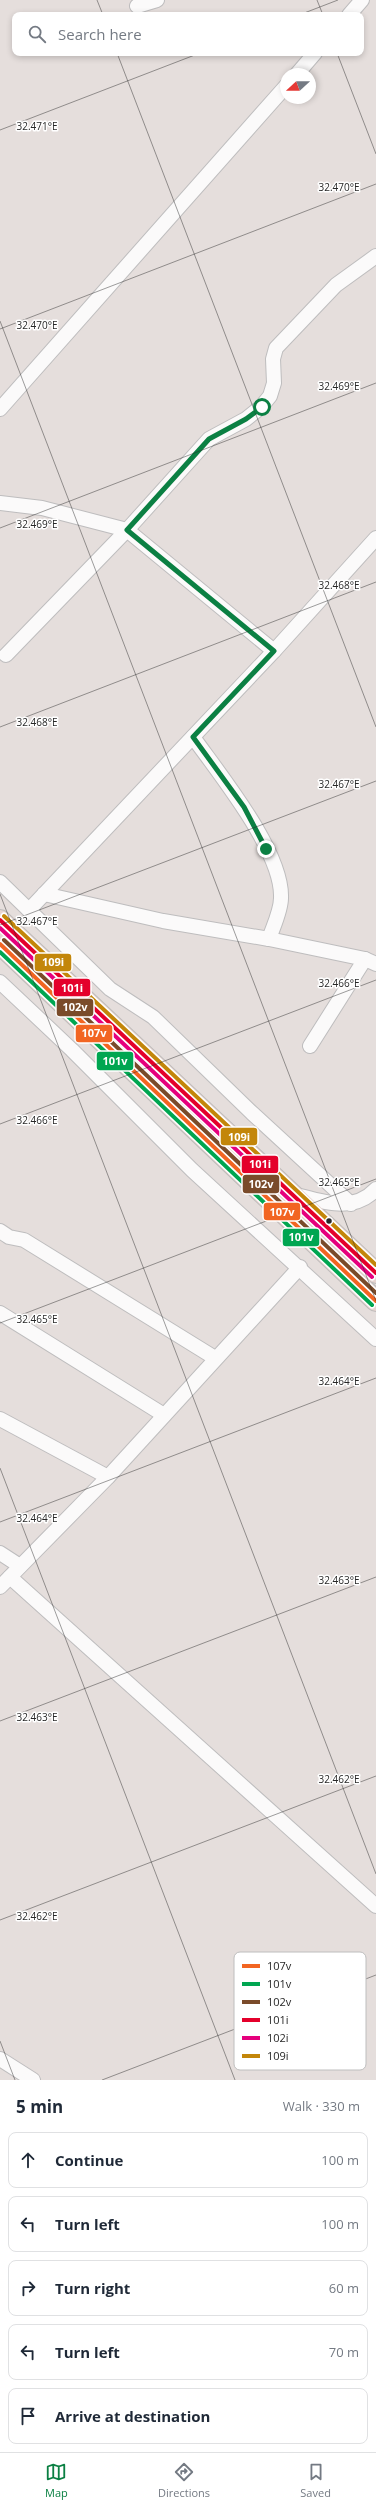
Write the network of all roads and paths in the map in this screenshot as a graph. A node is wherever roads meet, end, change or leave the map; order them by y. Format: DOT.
graph roads {
  1 [pos="157,0"];
  2 [pos="362,0"];
  3 [pos="137,6"];
  4 [pos="352,12"];
  5 [pos="312,56"];
  6 [pos="302,68"];
  7 [pos="280,93"];
  8 [pos="376,256"];
  9 [pos="0,409"];
  10 [pos="0,503"];
  11 [pos="127,530"];
  12 [pos="376,538"];
  13 [pos="274,651"];
  14 [pos="6,655"];
  15 [pos="193,737"];
  16 [pos="0,882"];
  17 [pos="44,894"];
  18 [pos="29,910"];
  19 [pos="0,920"];
  20 [pos="269,939"];
  21 [pos="0,944"];
  22 [pos="372,960"];
  23 [pos="0,982"];
  24 [pos="310,1046"];
  25 [pos="376,1188"];
  26 [pos="290,1194"];
  27 [pos="351,1204"];
  28 [pos="0,1231"];
  29 [pos="300,1267"];
  30 [pos="376,1273"];
  31 [pos="376,1301"];
  32 [pos="0,1313"];
  33 [pos="376,1339"];
  34 [pos="215,1358"];
  35 [pos="164,1415"];
  36 [pos="0,1419"];
  37 [pos="108,1477"];
  38 [pos="0,1553"];
  39 [pos="20,1566"];
  40 [pos="5,1582"];
  41 [pos="376,1906"];
  42 [pos="0,2059"];
  43 [pos="33,2080"];
  1 -- 3 [label="street"];
  2 -- 4 [label="street"];
  5 -- 6 [label="street"];
  7 -- 9 [label="street"];
  8 -- 11 [label="street"];
  10 -- 11 [label="street"];
  11 -- 13 [label="street"];
  11 -- 14 [label="street"];
  12 -- 13 [label="street"];
  13 -- 15 [label="street"];
  15 -- 17 [label="street"];
  15 -- 20 [label="street"];
  16 -- 18 [label="street"];
  17 -- 18 [label="street"];
  17 -- 20 [label="street"];
  18 -- 27 [label="street"];
  19 -- 26 [label="highway"];
  20 -- 22 [label="street"];
  21 -- 31 [label="highway"];
  22 -- 24 [label="street"];
  23 -- 29 [label="street"];
  25 -- 27 [label="street"];
  26 -- 27 [label="street"];
  26 -- 30 [label="highway"];
  28 -- 34 [label="street"];
  29 -- 33 [label="street"];
  29 -- 34 [label="street"];
  32 -- 35 [label="street"];
  34 -- 35 [label="street"];
  35 -- 37 [label="street"];
  36 -- 37 [label="street"];
  37 -- 39 [label="street"];
  38 -- 39 [label="street"];
  39 -- 40 [label="street"];
  40 -- 41 [label="street"];
  42 -- 43 [label="street"];
}
